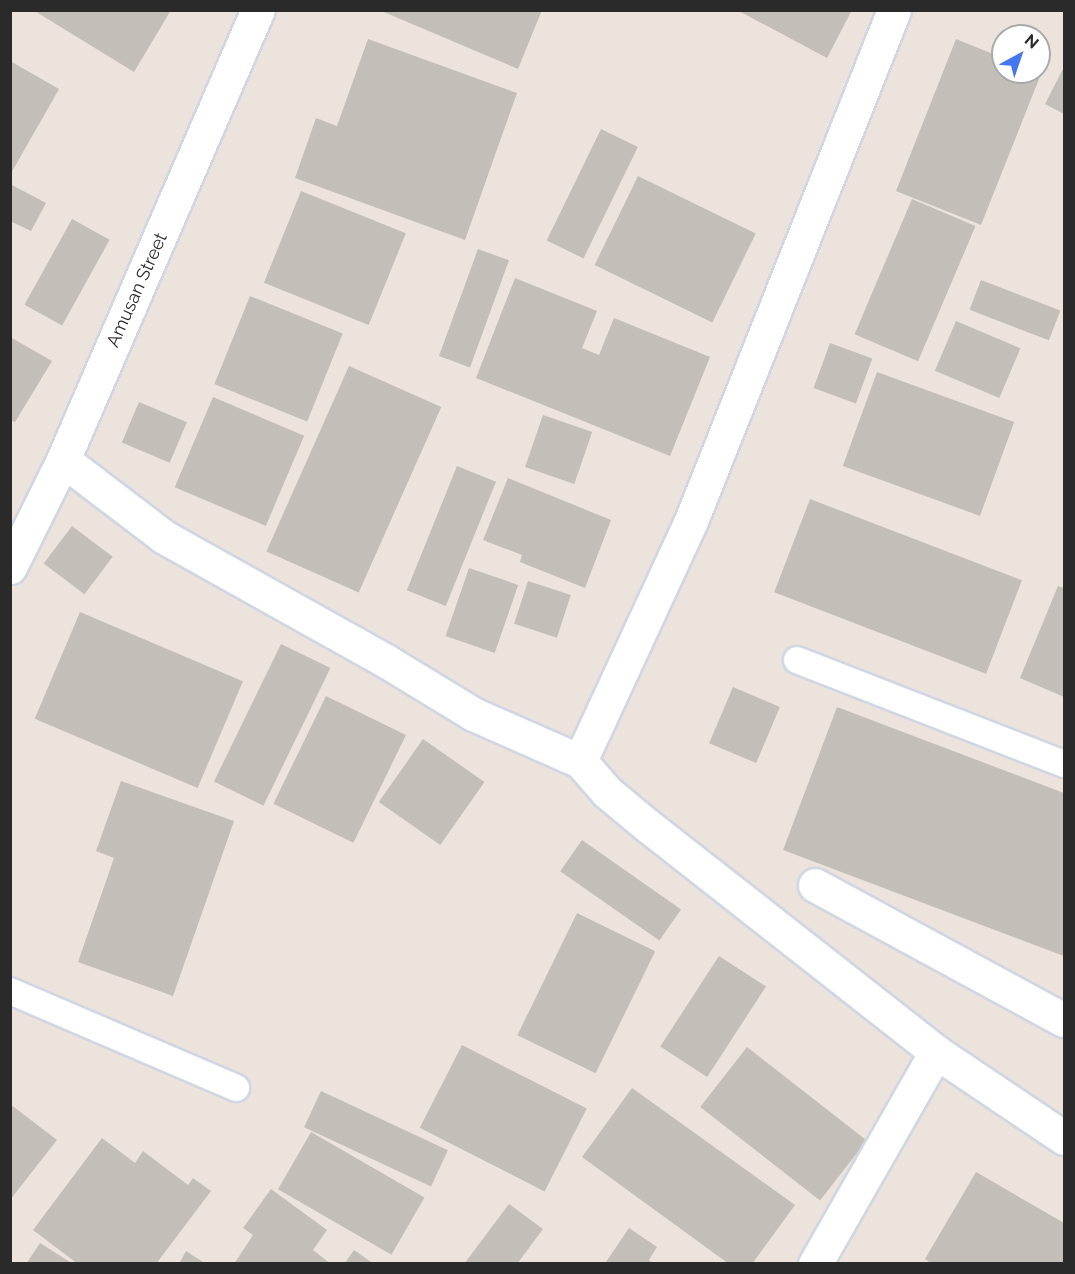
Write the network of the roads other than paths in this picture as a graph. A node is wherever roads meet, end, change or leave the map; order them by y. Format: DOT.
graph roads {
  1 [pos="258,10"];
  2 [pos="894,10"];
  3 [pos="63,459"];
  4 [pos="10,567"];
  5 [pos="797,660"];
  6 [pos="580,761"];
  7 [pos="1065,764"];
  8 [pos="815,885"];
  9 [pos="10,992"];
  10 [pos="1065,1020"];
  11 [pos="936,1052"];
  12 [pos="236,1088"];
  13 [pos="1065,1138"];
  14 [pos="815,1263"];
  1 -- 3 [label="street, Amusan Street"];
  2 -- 6 [label="street"];
  3 -- 4 [label="street, Amusan Street"];
  3 -- 6 [label="street"];
  5 -- 7 [label="lane"];
  6 -- 11 [label="street"];
  8 -- 10 [label="street"];
  9 -- 12 [label="lane"];
  11 -- 13 [label="street"];
  11 -- 14 [label="street"];
}
